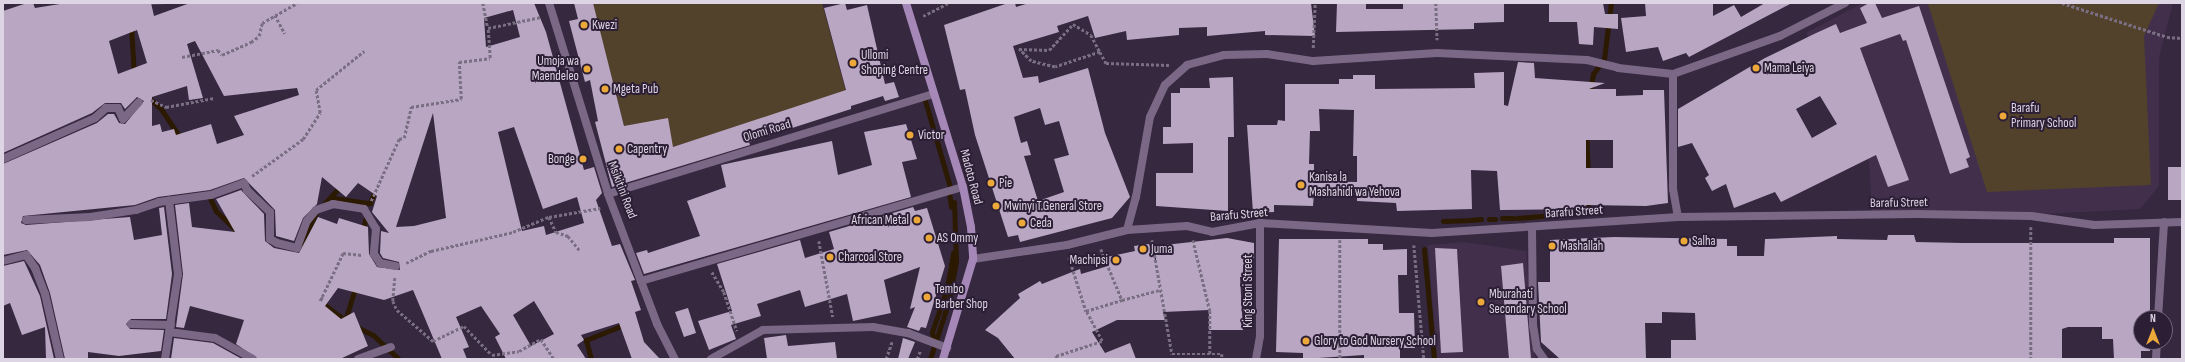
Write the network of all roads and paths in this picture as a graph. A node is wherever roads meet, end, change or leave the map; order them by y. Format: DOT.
graph roads {
  1 [pos="297,3"];
  2 [pos="483,3"];
  3 [pos="549,3"];
  4 [pos="906,3"];
  5 [pos="948,3"];
  6 [pos="1315,3"];
  7 [pos="1436,3"];
  8 [pos="1845,3"];
  9 [pos="2062,3"];
  10 [pos="552,14"];
  11 [pos="275,15"];
  12 [pos="912,22"];
  13 [pos="488,28"];
  14 [pos="285,34"];
  15 [pos="2182,38"];
  16 [pos="364,51"];
  17 [pos="1100,52"];
  18 [pos="1437,53"];
  19 [pos="182,57"];
  20 [pos="1312,61"];
  21 [pos="1187,65"];
  22 [pos="1674,74"];
  23 [pos="934,94"];
  24 [pos="214,98"];
  25 [pos="139,102"];
  26 [pos="3,159"];
  27 [pos="244,183"];
  28 [pos="963,187"];
  29 [pos="608,194"];
  30 [pos="169,201"];
  31 [pos="614,203"];
  32 [pos="366,212"];
  33 [pos="2031,216"];
  34 [pos="549,217"];
  35 [pos="1678,217"];
  36 [pos="26,220"];
  37 [pos="2164,222"];
  38 [pos="2182,222"];
  39 [pos="1260,224"];
  40 [pos="1187,226"];
  41 [pos="1150,227"];
  42 [pos="1339,227"];
  43 [pos="1532,227"];
  44 [pos="817,229"];
  45 [pos="1127,230"];
  46 [pos="1413,232"];
  47 [pos="1097,237"];
  48 [pos="1067,245"];
  49 [pos="580,251"];
  50 [pos="354,252"];
  51 [pos="973,259"];
  52 [pos="3,261"];
  53 [pos="705,261"];
  54 [pos="396,266"];
  55 [pos="642,281"];
  56 [pos="1159,290"];
  57 [pos="323,297"];
  58 [pos="1122,300"];
  59 [pos="2158,310"];
  60 [pos="1086,311"];
  61 [pos="131,324"];
  62 [pos="170,328"];
  63 [pos="836,329"];
  64 [pos="895,330"];
  65 [pos="743,343"];
  66 [pos="391,348"];
  67 [pos="947,348"];
  68 [pos="1210,354"];
  69 [pos="60,359"];
  70 [pos="165,359"];
  71 [pos="253,359"];
  72 [pos="358,359"];
  73 [pos="554,359"];
  74 [pos="676,359"];
  75 [pos="711,359"];
  76 [pos="886,359"];
  77 [pos="943,359"];
  78 [pos="1056,359"];
  79 [pos="1222,359"];
  80 [pos="1256,359"];
  81 [pos="1340,359"];
  82 [pos="1424,359"];
  83 [pos="1544,359"];
  84 [pos="2031,359"];
  1 -- 11 [label="path"];
  2 -- 13 [label="path"];
  3 -- 10 [label="street, Msikitini Road"];
  4 -- 12 [label="main road, Madoto Road"];
  5 -- 12 [label="path"];
  6 -- 20 [label="path"];
  7 -- 18 [label="path"];
  8 -- 22 [label="street"];
  9 -- 15 [label="path"];
  10 -- 13 [label="path"];
  10 -- 29 [label="street, Msikitini Road"];
  11 -- 14 [label="path"];
  11 -- 19 [label="path"];
  12 -- 23 [label="main road, Madoto Road"];
  13 -- 32 [label="path"];
  16 -- 27 [label="path"];
  17 -- 17 [label="path"];
  17 -- 21 [label="path"];
  18 -- 20 [label="street"];
  18 -- 22 [label="street"];
  20 -- 21 [label="street"];
  21 -- 45 [label="street"];
  22 -- 35 [label="street"];
  23 -- 28 [label="main road, Madoto Road"];
  23 -- 29 [label="street, Olomi Road"];
  24 -- 25 [label="path"];
  25 -- 26 [label="street"];
  27 -- 30 [label="street"];
  27 -- 32 [label="street"];
  28 -- 44 [label="street"];
  28 -- 51 [label="main road, Madoto Road"];
  29 -- 31 [label="street, Msikitini Road"];
  30 -- 36 [label="street"];
  30 -- 62 [label="street"];
  31 -- 34 [label="path"];
  31 -- 55 [label="street, Msikitini Road"];
  32 -- 54 [label="street"];
  33 -- 35 [label="street, Barafu Street"];
  33 -- 37 [label="street, Barafu Street"];
  33 -- 84 [label="path"];
  34 -- 49 [label="path"];
  34 -- 54 [label="path"];
  35 -- 43 [label="street, Barafu Street"];
  37 -- 38 [label="street, Barafu Street"];
  37 -- 59 [label="street"];
  39 -- 40 [label="street, Barafu Street"];
  39 -- 42 [label="street, Barafu Street"];
  39 -- 80 [label="street, King Stoni Street"];
  40 -- 41 [label="street, Barafu Street"];
  40 -- 68 [label="path"];
  41 -- 45 [label="street, Barafu Street"];
  41 -- 56 [label="path"];
  42 -- 46 [label="street, Barafu Street"];
  42 -- 81 [label="path"];
  43 -- 46 [label="street, Barafu Street"];
  43 -- 83 [label="street"];
  44 -- 53 [label="street"];
  44 -- 63 [label="path"];
  45 -- 47 [label="street, Barafu Street"];
  46 -- 82 [label="path"];
  47 -- 48 [label="street, Barafu Street"];
  47 -- 58 [label="path"];
  48 -- 51 [label="street, Barafu Street"];
  48 -- 60 [label="path"];
  50 -- 57 [label="path"];
  51 -- 67 [label="main road, Madoto Road"];
  52 -- 69 [label="street"];
  53 -- 55 [label="street"];
  53 -- 65 [label="path"];
  54 -- 73 [label="path"];
  55 -- 74 [label="street, Msikitini Road"];
  56 -- 58 [label="path"];
  56 -- 68 [label="path"];
  58 -- 60 [label="path"];
  60 -- 78 [label="path"];
  61 -- 62 [label="street"];
  62 -- 70 [label="street"];
  62 -- 71 [label="street"];
  63 -- 64 [label="street"];
  63 -- 65 [label="street"];
  64 -- 67 [label="street"];
  64 -- 76 [label="path"];
  65 -- 75 [label="street"];
  66 -- 72 [label="street"];
  67 -- 77 [label="main road, Madoto Road"];
  68 -- 79 [label="path"];
}
